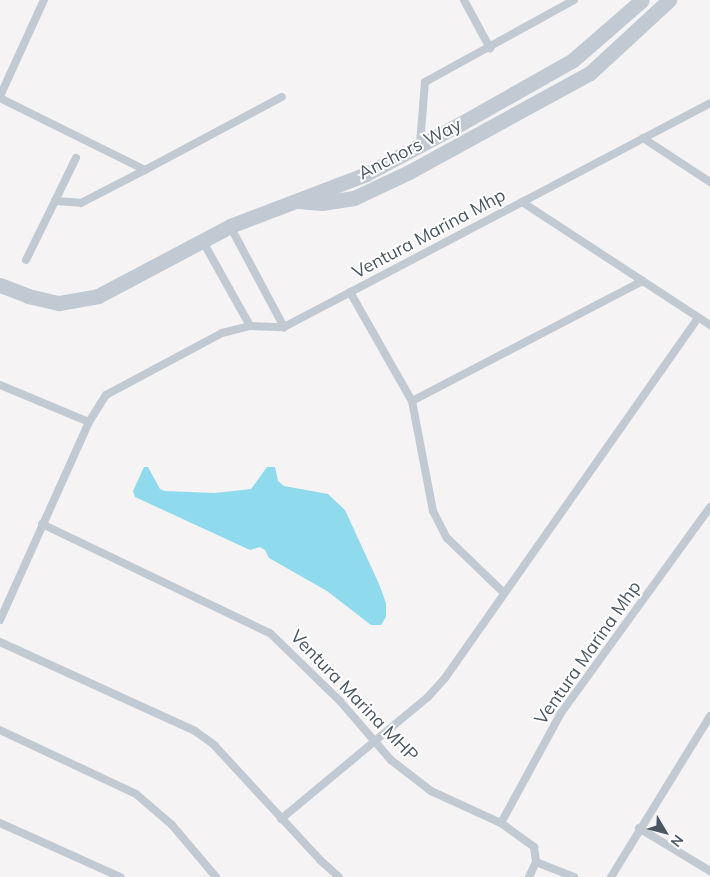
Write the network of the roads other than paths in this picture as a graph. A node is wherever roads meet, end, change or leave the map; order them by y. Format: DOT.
graph roads {
  1 [pos="44,0"];
  2 [pos="464,0"];
  3 [pos="574,0"];
  4 [pos="642,0"];
  5 [pos="667,1"];
  6 [pos="490,48"];
  7 [pos="0,97"];
  8 [pos="282,97"];
  9 [pos="710,103"];
  10 [pos="643,138"];
  11 [pos="420,144"];
  12 [pos="76,158"];
  13 [pos="145,170"];
  14 [pos="710,182"];
  15 [pos="55,201"];
  16 [pos="294,201"];
  17 [pos="522,202"];
  18 [pos="322,203"];
  19 [pos="230,226"];
  20 [pos="202,240"];
  21 [pos="26,260"];
  22 [pos="643,281"];
  23 [pos="0,285"];
  24 [pos="350,292"];
  25 [pos="698,318"];
  26 [pos="250,326"];
  27 [pos="710,326"];
  28 [pos="284,327"];
  29 [pos="0,385"];
  30 [pos="412,401"];
  31 [pos="89,422"];
  32 [pos="710,508"];
  33 [pos="42,524"];
  34 [pos="504,593"];
  35 [pos="0,620"];
  36 [pos="0,642"];
  37 [pos="709,721"];
  38 [pos="0,730"];
  39 [pos="374,741"];
  40 [pos="281,819"];
  41 [pos="0,823"];
  42 [pos="500,823"];
  43 [pos="639,828"];
  44 [pos="536,862"];
  45 [pos="710,871"];
  46 [pos="120,877"];
  47 [pos="216,877"];
  48 [pos="339,877"];
  49 [pos="529,877"];
  50 [pos="574,877"];
  51 [pos="611,877"];
  1 -- 7 [label="lane"];
  2 -- 6 [label="lane"];
  3 -- 6 [label="lane"];
  4 -- 11 [label="street"];
  5 -- 18 [label="street, Anchors Way"];
  6 -- 11 [label="lane"];
  7 -- 13 [label="lane"];
  8 -- 13 [label="lane"];
  9 -- 10 [label="lane, Ventura Marina Mhp"];
  10 -- 14 [label="lane"];
  10 -- 17 [label="lane, Ventura Marina Mhp"];
  11 -- 16 [label="street"];
  11 -- 18 [label="street"];
  12 -- 15 [label="lane"];
  13 -- 15 [label="lane"];
  15 -- 21 [label="lane"];
  16 -- 18 [label="street, Anchors Way"];
  16 -- 19 [label="street, Anchors Way"];
  17 -- 22 [label="lane, Ventura Marina Mhp"];
  17 -- 24 [label="lane, Ventura Marina Mhp"];
  19 -- 20 [label="street, Anchors Way"];
  19 -- 28 [label="lane"];
  20 -- 23 [label="street, Anchors Way"];
  20 -- 26 [label="lane"];
  22 -- 25 [label="lane, Ventura Marina Mhp"];
  22 -- 30 [label="lane"];
  24 -- 28 [label="lane, Ventura Marina Mhp"];
  24 -- 30 [label="lane, Ventura Marina Mhp"];
  25 -- 27 [label="lane, Ventura Marina Mhp"];
  25 -- 34 [label="lane, Ventura Marina Mhp"];
  26 -- 28 [label="lane, Ventura Marina Mhp"];
  26 -- 31 [label="lane, Ventura Marina Mhp"];
  29 -- 31 [label="lane"];
  30 -- 34 [label="lane, Ventura Marina Mhp"];
  31 -- 33 [label="lane, Ventura Marina Mhp"];
  32 -- 42 [label="lane, Ventura Marina Mhp"];
  33 -- 35 [label="lane, Ventura Marina Mhp"];
  33 -- 39 [label="lane, Ventura Marina MHP"];
  34 -- 39 [label="lane, Ventura Marina Mhp"];
  36 -- 40 [label="lane"];
  37 -- 43 [label="lane"];
  38 -- 47 [label="lane"];
  39 -- 40 [label="lane, Ventura Marina Mhp"];
  39 -- 42 [label="lane, Ventura Marina MHP"];
  40 -- 48 [label="lane"];
  41 -- 46 [label="lane"];
  42 -- 44 [label="lane, Ventura Marina MHP"];
  43 -- 45 [label="lane"];
  43 -- 51 [label="lane"];
  44 -- 49 [label="lane"];
  44 -- 50 [label="lane"];
}
